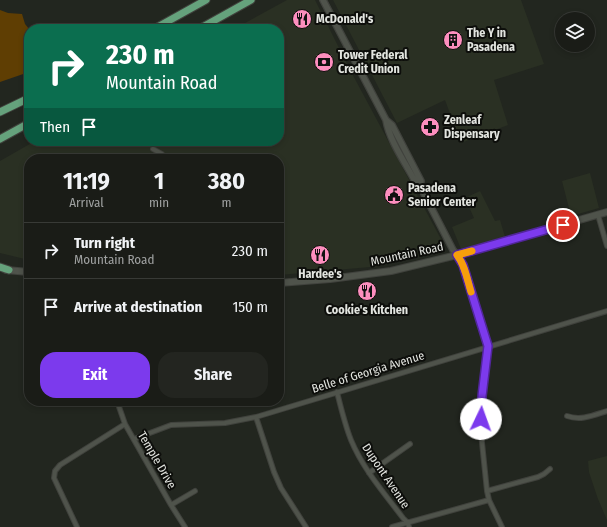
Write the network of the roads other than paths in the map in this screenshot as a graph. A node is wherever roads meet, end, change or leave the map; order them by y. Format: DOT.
graph roads {
  1 [pos="206,0"];
  2 [pos="251,0"];
  3 [pos="323,0"];
  4 [pos="163,24"];
  5 [pos="208,24"];
  6 [pos="24,100"];
  7 [pos="0,112"];
  8 [pos="24,126"];
  9 [pos="0,141"];
  10 [pos="153,149"];
  11 [pos="162,154"];
  12 [pos="607,212"];
  13 [pos="598,215"];
  14 [pos="607,246"];
  15 [pos="457,255"];
  16 [pos="0,268"];
  17 [pos="9,270"];
  18 [pos="24,272"];
  19 [pos="284,283"];
  20 [pos="607,311"];
  21 [pos="488,346"];
  22 [pos="337,392"];
  23 [pos="120,406"];
  24 [pos="607,410"];
  25 [pos="567,416"];
  26 [pos="256,417"];
  27 [pos="125,424"];
  28 [pos="134,439"];
  29 [pos="410,444"];
  30 [pos="550,469"];
  31 [pos="369,473"];
  32 [pos="195,491"];
  33 [pos="486,492"];
  34 [pos="489,500"];
  35 [pos="171,505"];
  36 [pos="408,525"];
  37 [pos="77,527"];
  38 [pos="185,527"];
  39 [pos="306,527"];
  40 [pos="392,527"];
  41 [pos="502,527"];
  1 -- 4 [label="main road"];
  2 -- 5 [label="main road"];
  3 -- 15 [label="street"];
  6 -- 7 [label="main road"];
  8 -- 9 [label="main road"];
  10 -- 11 [label="street"];
  12 -- 13 [label="main road, Mountain Road"];
  13 -- 14 [label="street"];
  13 -- 15 [label="main road, Mountain Road"];
  15 -- 19 [label="main road, Mountain Road"];
  15 -- 21 [label="street"];
  16 -- 17 [label="main road"];
  17 -- 18 [label="main road"];
  20 -- 21 [label="street, Belle of Georgia Avenue"];
  21 -- 22 [label="street, Belle of Georgia Avenue"];
  21 -- 33 [label="street"];
  22 -- 26 [label="street, Belle of Georgia Avenue"];
  22 -- 31 [label="street, Dupont Avenue"];
  23 -- 27 [label="street, Temple Drive"];
  24 -- 25 [label="street"];
  26 -- 28 [label="street, Belle of Georgia Avenue"];
  26 -- 39 [label="street"];
  27 -- 28 [label="street, Temple Drive"];
  27 -- 37 [label="street"];
  28 -- 35 [label="street, Temple Drive"];
  29 -- 31 [label="street"];
  30 -- 33 [label="street"];
  31 -- 36 [label="street, Dupont Avenue"];
  32 -- 35 [label="street"];
  33 -- 34 [label="street"];
  34 -- 36 [label="street"];
  34 -- 41 [label="street"];
  35 -- 38 [label="street, Temple Drive"];
  36 -- 40 [label="street"];
}
